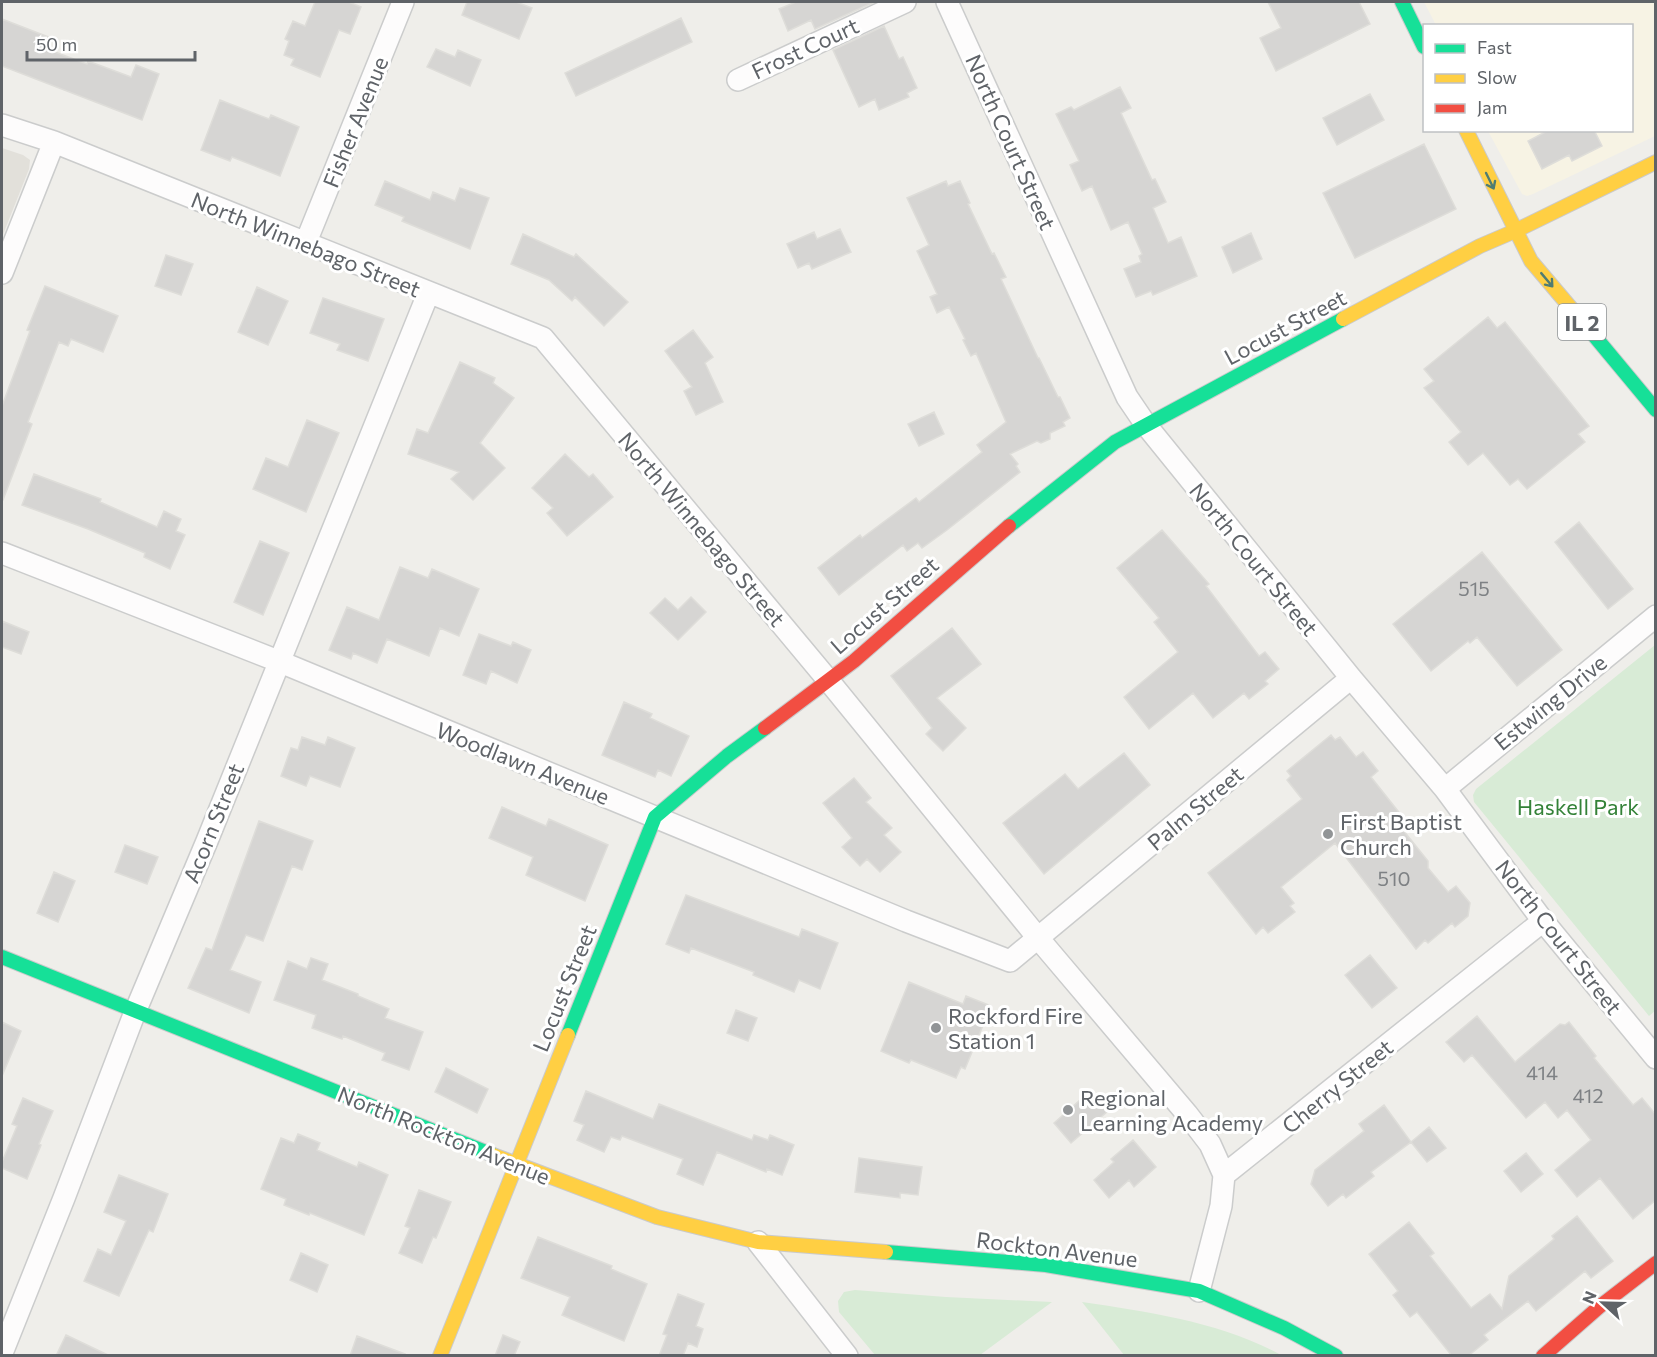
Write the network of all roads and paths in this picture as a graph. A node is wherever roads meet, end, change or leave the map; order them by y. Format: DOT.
graph roads {
  1 [pos="403,2"];
  2 [pos="905,2"];
  3 [pos="947,2"];
  4 [pos="1402,2"];
  5 [pos="1423,44"];
  6 [pos="738,80"];
  7 [pos="2,125"];
  8 [pos="1467,132"];
  9 [pos="54,142"];
  10 [pos="1656,162"];
  11 [pos="1515,231"];
  12 [pos="306,242"];
  13 [pos="2,273"];
  14 [pos="428,294"];
  15 [pos="1656,410"];
  16 [pos="1146,425"];
  17 [pos="2,553"];
  18 [pos="1656,615"];
  19 [pos="278,661"];
  20 [pos="1351,678"];
  21 [pos="828,680"];
  22 [pos="1444,789"];
  23 [pos="655,817"];
  24 [pos="1543,921"];
  25 [pos="1038,938"];
  26 [pos="2,957"];
  27 [pos="135,1012"];
  28 [pos="1656,1058"];
  29 [pos="516,1164"];
  30 [pos="1224,1175"];
  31 [pos="758,1242"];
  32 [pos="1656,1263"];
  33 [pos="1199,1291"];
  34 [pos="2,1353"];
  35 [pos="440,1356"];
  36 [pos="847,1356"];
  37 [pos="1336,1356"];
  38 [pos="1543,1356"];
  1 -- 12 [label="street, Fisher Avenue"];
  2 -- 6 [label="street, Frost Court"];
  3 -- 16 [label="street, North Court Street"];
  4 -- 5 [label="street"];
  7 -- 9 [label="street, North Winnebago Street"];
  8 -- 11 [label="street, IL 2, one-way"];
  9 -- 12 [label="street, North Winnebago Street"];
  9 -- 13 [label="street"];
  10 -- 11 [label="street, Locust Street"];
  11 -- 15 [label="street, IL 2, one-way"];
  11 -- 16 [label="street, Locust Street"];
  12 -- 14 [label="street, North Winnebago Street"];
  14 -- 19 [label="street, Acorn Street"];
  14 -- 21 [label="street, North Winnebago Street"];
  16 -- 20 [label="street, North Court Street"];
  16 -- 21 [label="street, Locust Street"];
  17 -- 19 [label="street, Woodlawn Avenue"];
  18 -- 22 [label="street, Estwing Drive"];
  19 -- 23 [label="street, Woodlawn Avenue"];
  19 -- 27 [label="street, Acorn Street"];
  20 -- 22 [label="street, North Court Street"];
  20 -- 25 [label="street, Palm Street"];
  21 -- 23 [label="street, Locust Street"];
  21 -- 25 [label="street, North Winnebago Street"];
  22 -- 24 [label="street, North Court Street"];
  23 -- 25 [label="street, Woodlawn Avenue"];
  23 -- 29 [label="street, Locust Street"];
  24 -- 28 [label="street, North Court Street"];
  24 -- 30 [label="street, Cherry Street"];
  25 -- 30 [label="street, North Winnebago Street"];
  26 -- 27 [label="street, North Rockton Avenue"];
  27 -- 29 [label="street, North Rockton Avenue"];
  27 -- 34 [label="street, Acorn Street"];
  29 -- 31 [label="street, North Rockton Avenue"];
  29 -- 35 [label="street, Locust Street"];
  30 -- 33 [label="street"];
  31 -- 33 [label="street, Rockton Avenue"];
  31 -- 36 [label="street"];
  32 -- 38 [label="street"];
  33 -- 37 [label="street, Rockton Avenue"];
}
